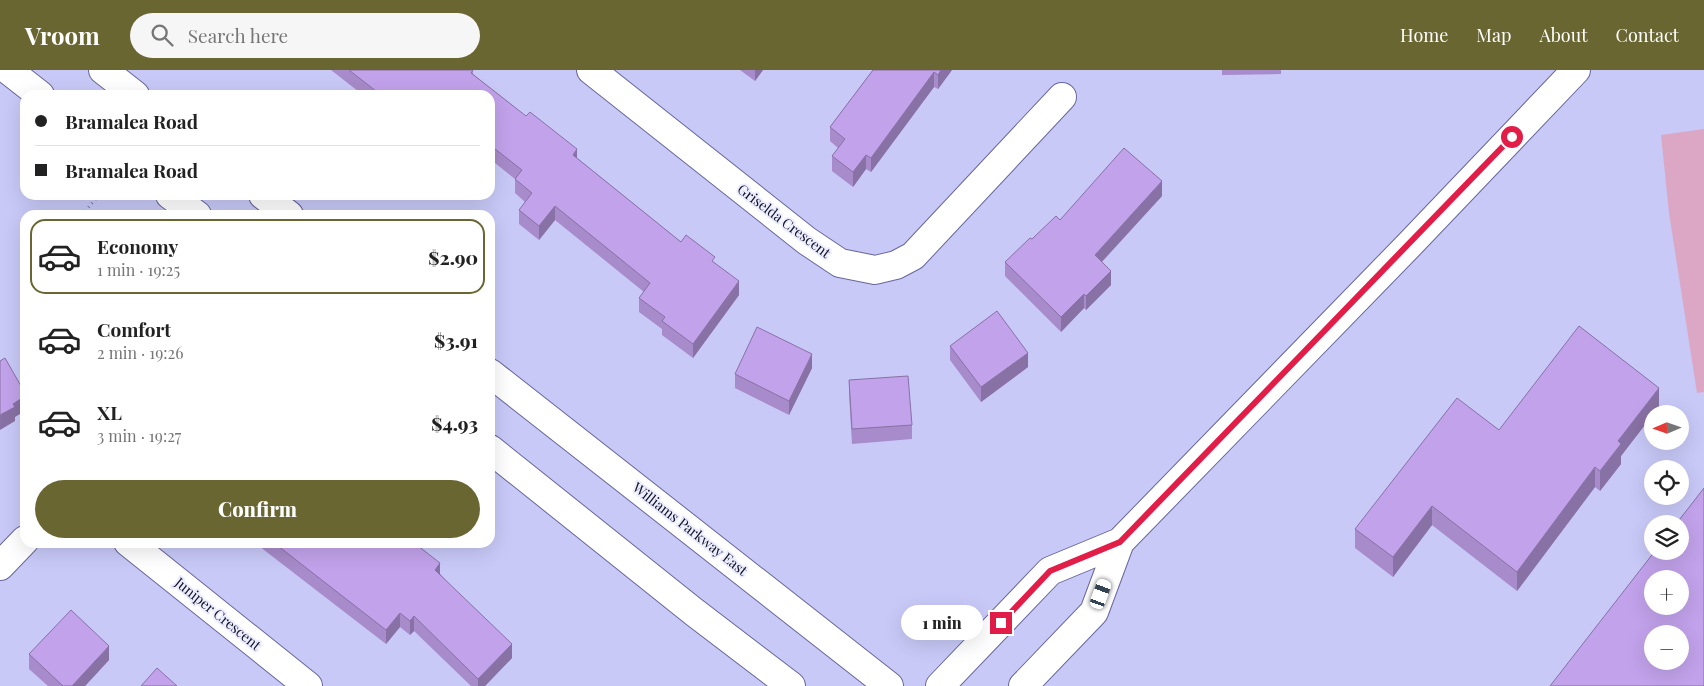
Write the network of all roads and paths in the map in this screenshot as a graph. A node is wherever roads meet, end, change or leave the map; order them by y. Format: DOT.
graph roads {
  1 [pos="8,70"];
  2 [pos="104,70"];
  3 [pos="591,70"];
  4 [pos="1576,70"];
  5 [pos="34,90"];
  6 [pos="129,90"];
  7 [pos="1062,97"];
  8 [pos="95,200"];
  9 [pos="177,200"];
  10 [pos="270,200"];
  11 [pos="86,210"];
  12 [pos="190,210"];
  13 [pos="282,210"];
  14 [pos="495,377"];
  15 [pos="495,453"];
  16 [pos="1120,542"];
  17 [pos="20,545"];
  18 [pos="136,548"];
  19 [pos="0,566"];
  20 [pos="308,686"];
  21 [pos="791,686"];
  22 [pos="890,686"];
  23 [pos="940,686"];
  24 [pos="1023,686"];
  1 -- 5 [label="main road"];
  2 -- 6 [label="main road"];
  3 -- 7 [label="main road, Griselda Crescent"];
  4 -- 16 [label="main road"];
  8 -- 11 [label="path"];
  9 -- 12 [label="main road"];
  10 -- 13 [label="main road"];
  14 -- 22 [label="main road, Williams Parkway East"];
  15 -- 21 [label="main road"];
  16 -- 23 [label="main road"];
  16 -- 24 [label="main road"];
  17 -- 19 [label="main road"];
  18 -- 20 [label="main road, Juniper Crescent"];
}
